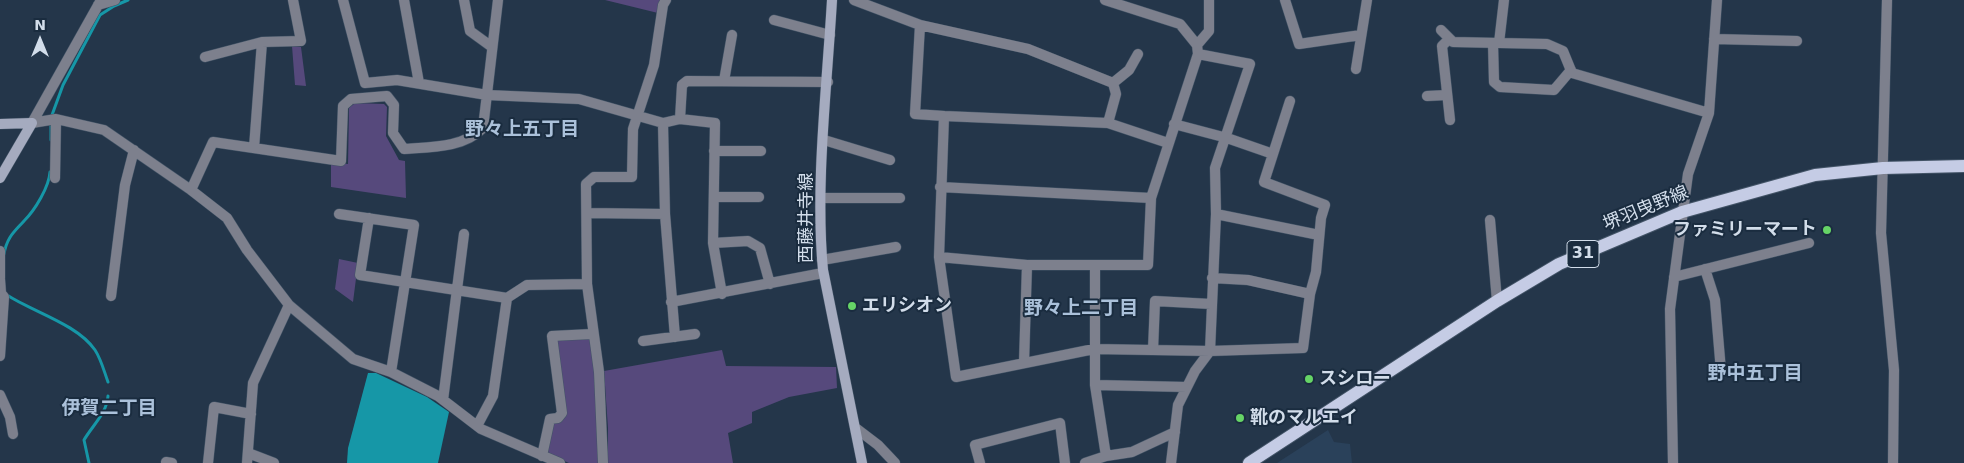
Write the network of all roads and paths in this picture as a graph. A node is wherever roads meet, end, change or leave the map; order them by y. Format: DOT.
graph roads {
  1 [pos="115,0"];
  2 [pos="293,0"];
  3 [pos="343,0"];
  4 [pos="404,0"];
  5 [pos="464,0"];
  6 [pos="498,0"];
  7 [pos="666,0"];
  8 [pos="832,0"];
  9 [pos="854,0"];
  10 [pos="1105,0"];
  11 [pos="1285,0"];
  12 [pos="1367,0"];
  13 [pos="1504,0"];
  14 [pos="1717,0"];
  15 [pos="1887,0"];
  16 [pos="1207,2"];
  17 [pos="99,3"];
  18 [pos="774,20"];
  19 [pos="920,25"];
  20 [pos="1441,30"];
  21 [pos="732,35"];
  22 [pos="830,35"];
  23 [pos="1361,35"];
  24 [pos="1449,39"];
  25 [pos="1714,39"];
  26 [pos="1797,41"];
  27 [pos="262,42"];
  28 [pos="1496,43"];
  29 [pos="492,47"];
  30 [pos="1197,49"];
  31 [pos="1138,54"];
  32 [pos="205,57"];
  33 [pos="1356,69"];
  34 [pos="1571,70"];
  35 [pos="724,81"];
  36 [pos="828,82"];
  37 [pos="419,83"];
  38 [pos="1113,83"];
  39 [pos="487,95"];
  40 [pos="1447,95"];
  41 [pos="1427,96"];
  42 [pos="1290,101"];
  43 [pos="1709,112"];
  44 [pos="639,115"];
  45 [pos="944,116"];
  46 [pos="56,118"];
  47 [pos="680,119"];
  48 [pos="1450,120"];
  49 [pos="32,122"];
  50 [pos="663,123"];
  51 [pos="1108,123"];
  52 [pos="0,124"];
  53 [pos="1174,124"];
  54 [pos="1227,138"];
  55 [pos="824,140"];
  56 [pos="1168,143"];
  57 [pos="254,148"];
  58 [pos="134,150"];
  59 [pos="714,151"];
  60 [pos="761,151"];
  61 [pos="1273,154"];
  62 [pos="890,160"];
  63 [pos="1964,166"];
  64 [pos="1883,168"];
  65 [pos="0,178"];
  66 [pos="55,178"];
  67 [pos="940,187"];
  68 [pos="191,190"];
  69 [pos="714,197"];
  70 [pos="759,197"];
  71 [pos="822,198"];
  72 [pos="900,198"];
  73 [pos="1151,198"];
  74 [pos="1682,212"];
  75 [pos="586,213"];
  76 [pos="339,214"];
  77 [pos="665,214"];
  78 [pos="1216,214"];
  79 [pos="369,218"];
  80 [pos="1490,220"];
  81 [pos="464,234"];
  82 [pos="1319,235"];
  83 [pos="713,243"];
  84 [pos="1809,243"];
  85 [pos="896,248"];
  86 [pos="0,251"];
  87 [pos="939,257"];
  88 [pos="822,260"];
  89 [pos="1027,265"];
  90 [pos="1095,265"];
  91 [pos="1705,269"];
  92 [pos="823,273"];
  93 [pos="1674,277"];
  94 [pos="1212,278"];
  95 [pos="0,279"];
  96 [pos="405,282"];
  97 [pos="587,284"];
  98 [pos="770,284"];
  99 [pos="457,290"];
  100 [pos="722,294"];
  101 [pos="1310,294"];
  102 [pos="112,296"];
  103 [pos="507,298"];
  104 [pos="1497,301"];
  105 [pos="671,302"];
  106 [pos="1211,304"];
  107 [pos="289,305"];
  108 [pos="592,334"];
  109 [pos="695,334"];
  110 [pos="675,337"];
  111 [pos="643,341"];
  112 [pos="1094,348"];
  113 [pos="1153,350"];
  114 [pos="1210,351"];
  115 [pos="0,356"];
  116 [pos="1024,362"];
  117 [pos="1721,371"];
  118 [pos="391,372"];
  119 [pos="1095,385"];
  120 [pos="1187,387"];
  121 [pos="0,395"];
  122 [pos="443,400"];
  123 [pos="251,414"];
  124 [pos="477,426"];
  125 [pos="857,429"];
  126 [pos="1174,432"];
  127 [pos="13,434"];
  128 [pos="542,456"];
  129 [pos="1106,456"];
  130 [pos="247,458"];
  131 [pos="167,463"];
  132 [pos="172,463"];
  133 [pos="208,463"];
  134 [pos="274,463"];
  135 [pos="560,463"];
  136 [pos="603,463"];
  137 [pos="862,463"];
  138 [pos="895,463"];
  139 [pos="980,463"];
  140 [pos="1065,463"];
  141 [pos="1085,463"];
  142 [pos="1171,463"];
  143 [pos="1249,463"];
  144 [pos="1673,463"];
  145 [pos="1893,463"];
  1 -- 17 [label="street"];
  2 -- 27 [label="street"];
  3 -- 37 [label="street"];
  4 -- 37 [label="street"];
  5 -- 29 [label="street"];
  6 -- 29 [label="street"];
  7 -- 44 [label="street"];
  8 -- 22 [label="main road, 西藤井寺線"];
  9 -- 19 [label="street"];
  10 -- 30 [label="street"];
  11 -- 23 [label="street"];
  12 -- 23 [label="street"];
  13 -- 28 [label="street"];
  14 -- 25 [label="street"];
  15 -- 64 [label="street"];
  16 -- 30 [label="street"];
  17 -- 49 [label="street"];
  18 -- 22 [label="street"];
  19 -- 38 [label="street"];
  19 -- 45 [label="street"];
  20 -- 24 [label="street"];
  21 -- 35 [label="street"];
  22 -- 36 [label="main road, 西藤井寺線"];
  23 -- 33 [label="street"];
  24 -- 28 [label="street"];
  24 -- 40 [label="street"];
  25 -- 26 [label="street"];
  25 -- 43 [label="street"];
  27 -- 32 [label="street"];
  27 -- 57 [label="street"];
  28 -- 34 [label="street"];
  28 -- 34 [label="street"];
  29 -- 39 [label="street"];
  30 -- 53 [label="street"];
  30 -- 54 [label="street"];
  31 -- 38 [label="street"];
  34 -- 43 [label="street"];
  35 -- 36 [label="street"];
  35 -- 47 [label="street"];
  36 -- 55 [label="main road, 西藤井寺線"];
  37 -- 39 [label="street"];
  38 -- 51 [label="street"];
  39 -- 44 [label="street"];
  39 -- 57 [label="street"];
  40 -- 41 [label="street"];
  40 -- 48 [label="street"];
  42 -- 61 [label="street"];
  43 -- 74 [label="street"];
  44 -- 50 [label="street"];
  44 -- 75 [label="street"];
  45 -- 51 [label="street"];
  45 -- 67 [label="street"];
  46 -- 49 [label="street"];
  46 -- 58 [label="street"];
  46 -- 66 [label="street"];
  47 -- 50 [label="street"];
  47 -- 59 [label="street"];
  49 -- 52 [label="main road"];
  49 -- 65 [label="main road"];
  50 -- 77 [label="street"];
  51 -- 56 [label="street"];
  53 -- 54 [label="street"];
  53 -- 56 [label="street"];
  54 -- 61 [label="street"];
  54 -- 78 [label="street"];
  55 -- 62 [label="street"];
  55 -- 71 [label="main road, 西藤井寺線"];
  56 -- 73 [label="street"];
  57 -- 68 [label="street"];
  58 -- 68 [label="street"];
  58 -- 102 [label="street"];
  59 -- 60 [label="street"];
  59 -- 69 [label="street"];
  61 -- 82 [label="street"];
  63 -- 64 [label="main road, 堺羽曳野線 / 31"];
  64 -- 74 [label="main road, 堺羽曳野線 / 31"];
  64 -- 145 [label="street"];
  67 -- 73 [label="street"];
  67 -- 87 [label="street"];
  68 -- 107 [label="street"];
  69 -- 70 [label="street"];
  69 -- 83 [label="street"];
  71 -- 72 [label="street"];
  71 -- 88 [label="main road, 西藤井寺線"];
  73 -- 90 [label="street"];
  74 -- 93 [label="street"];
  74 -- 104 [label="main road, 堺羽曳野線 / 31"];
  75 -- 77 [label="street"];
  75 -- 97 [label="street"];
  76 -- 79 [label="street"];
  77 -- 105 [label="street"];
  78 -- 82 [label="street"];
  78 -- 94 [label="street"];
  79 -- 96 [label="street"];
  79 -- 96 [label="street"];
  80 -- 104 [label="street"];
  81 -- 99 [label="street"];
  82 -- 101 [label="street"];
  83 -- 98 [label="street"];
  83 -- 100 [label="street"];
  84 -- 91 [label="street"];
  85 -- 88 [label="street"];
  86 -- 95 [label="street"];
  87 -- 89 [label="street"];
  87 -- 116 [label="street"];
  88 -- 92 [label="main road, 西藤井寺線"];
  89 -- 90 [label="street"];
  89 -- 116 [label="street"];
  90 -- 112 [label="street"];
  91 -- 93 [label="street"];
  91 -- 117 [label="street"];
  92 -- 98 [label="street"];
  92 -- 125 [label="main road, 西藤井寺線"];
  93 -- 144 [label="street"];
  94 -- 101 [label="street"];
  94 -- 106 [label="street"];
  95 -- 115 [label="street"];
  96 -- 99 [label="street"];
  96 -- 118 [label="street"];
  97 -- 103 [label="street"];
  97 -- 108 [label="street"];
  98 -- 100 [label="street"];
  99 -- 103 [label="street"];
  99 -- 122 [label="street"];
  100 -- 105 [label="street"];
  101 -- 114 [label="street"];
  103 -- 124 [label="street"];
  104 -- 143 [label="main road, 堺羽曳野線 / 31"];
  105 -- 110 [label="street"];
  106 -- 113 [label="street"];
  106 -- 114 [label="street"];
  107 -- 118 [label="street"];
  107 -- 123 [label="street"];
  108 -- 128 [label="street"];
  108 -- 136 [label="street"];
  109 -- 110 [label="street"];
  110 -- 111 [label="street"];
  112 -- 113 [label="street"];
  112 -- 116 [label="street"];
  112 -- 119 [label="street"];
  113 -- 114 [label="street"];
  114 -- 120 [label="street"];
  118 -- 122 [label="street"];
  119 -- 120 [label="street"];
  119 -- 129 [label="street"];
  120 -- 126 [label="street"];
  121 -- 127 [label="street"];
  122 -- 124 [label="street"];
  123 -- 130 [label="street"];
  123 -- 133 [label="street"];
  124 -- 128 [label="street"];
  125 -- 137 [label="main road, 西藤井寺線"];
  125 -- 138 [label="street"];
  126 -- 129 [label="street"];
  126 -- 142 [label="street"];
  128 -- 135 [label="street"];
  129 -- 141 [label="street"];
  130 -- 134 [label="street"];
  131 -- 132 [label="street"];
  139 -- 140 [label="street"];
}
